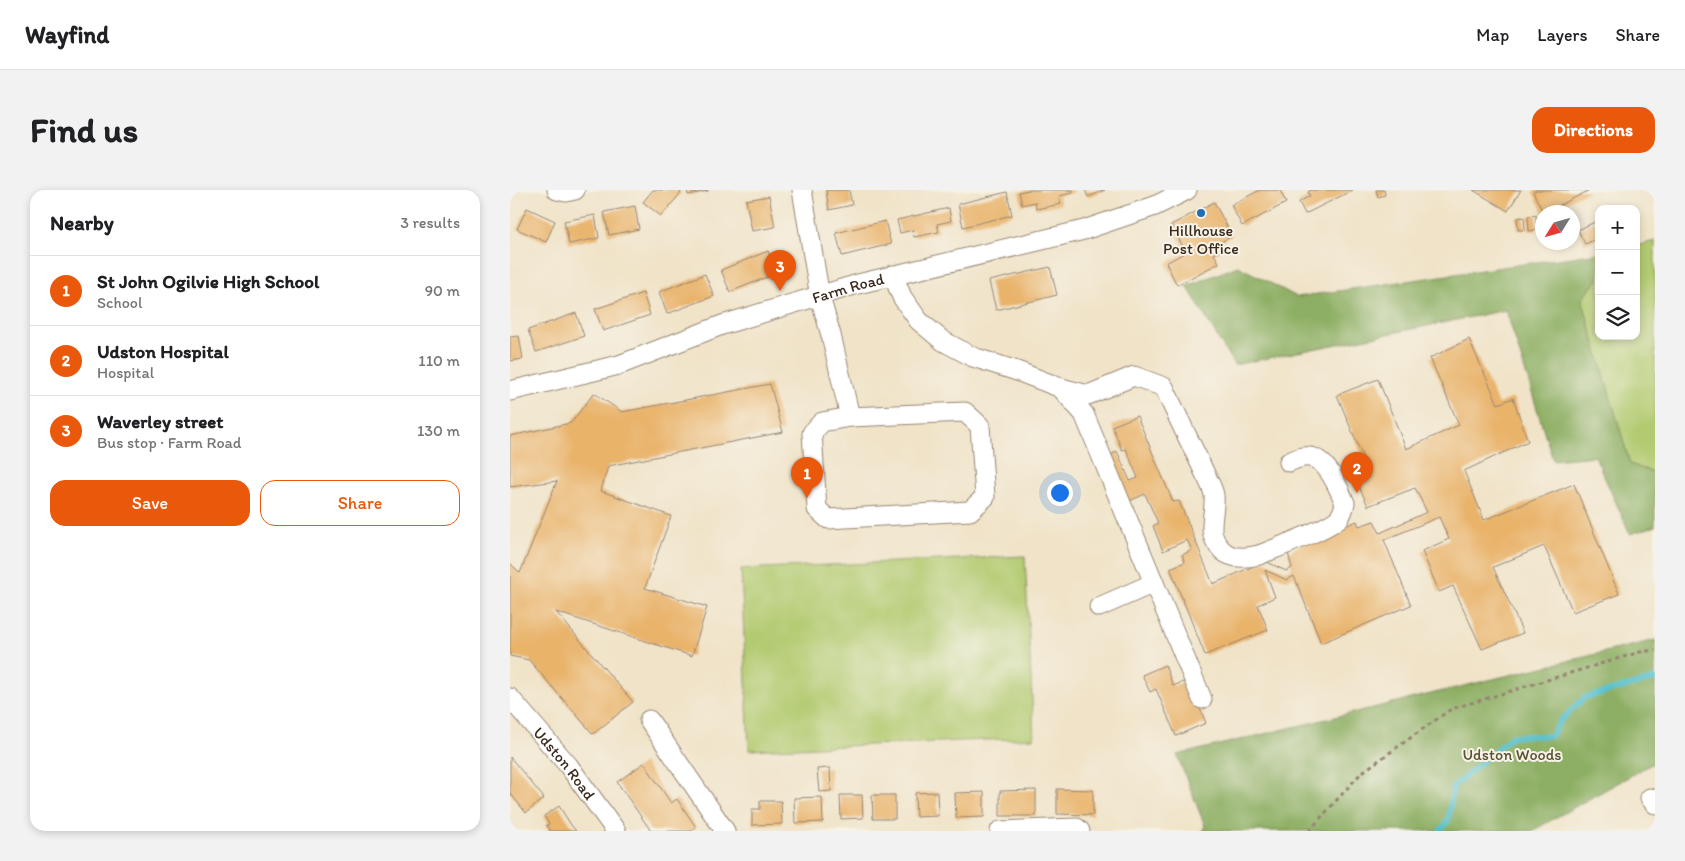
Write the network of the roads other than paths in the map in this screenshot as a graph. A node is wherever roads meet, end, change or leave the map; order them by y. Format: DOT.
graph roads {
  1 [pos="556,190"];
  2 [pos="575,190"];
  3 [pos="802,190"];
  4 [pos="1187,190"];
  5 [pos="893,275"];
  6 [pos="820,297"];
  7 [pos="1061,388"];
  8 [pos="510,390"];
  9 [pos="850,417"];
  10 [pos="1290,462"];
  11 [pos="1154,583"];
  12 [pos="1099,607"];
  13 [pos="510,698"];
  14 [pos="1202,699"];
  15 [pos="649,720"];
  16 [pos="616,831"];
  17 [pos="725,831"];
  18 [pos="1000,831"];
  19 [pos="1080,831"];
  1 -- 2 [label="street"];
  3 -- 6 [label="street"];
  4 -- 5 [label="street, Farm Road"];
  5 -- 6 [label="street, Farm Road"];
  5 -- 7 [label="street"];
  6 -- 8 [label="street, Farm Road"];
  6 -- 9 [label="street"];
  7 -- 10 [label="street"];
  7 -- 11 [label="street"];
  9 -- 9 [label="street"];
  11 -- 12 [label="street"];
  11 -- 14 [label="street"];
  13 -- 16 [label="street, Udston Road"];
  15 -- 17 [label="street"];
  18 -- 19 [label="street"];
}
